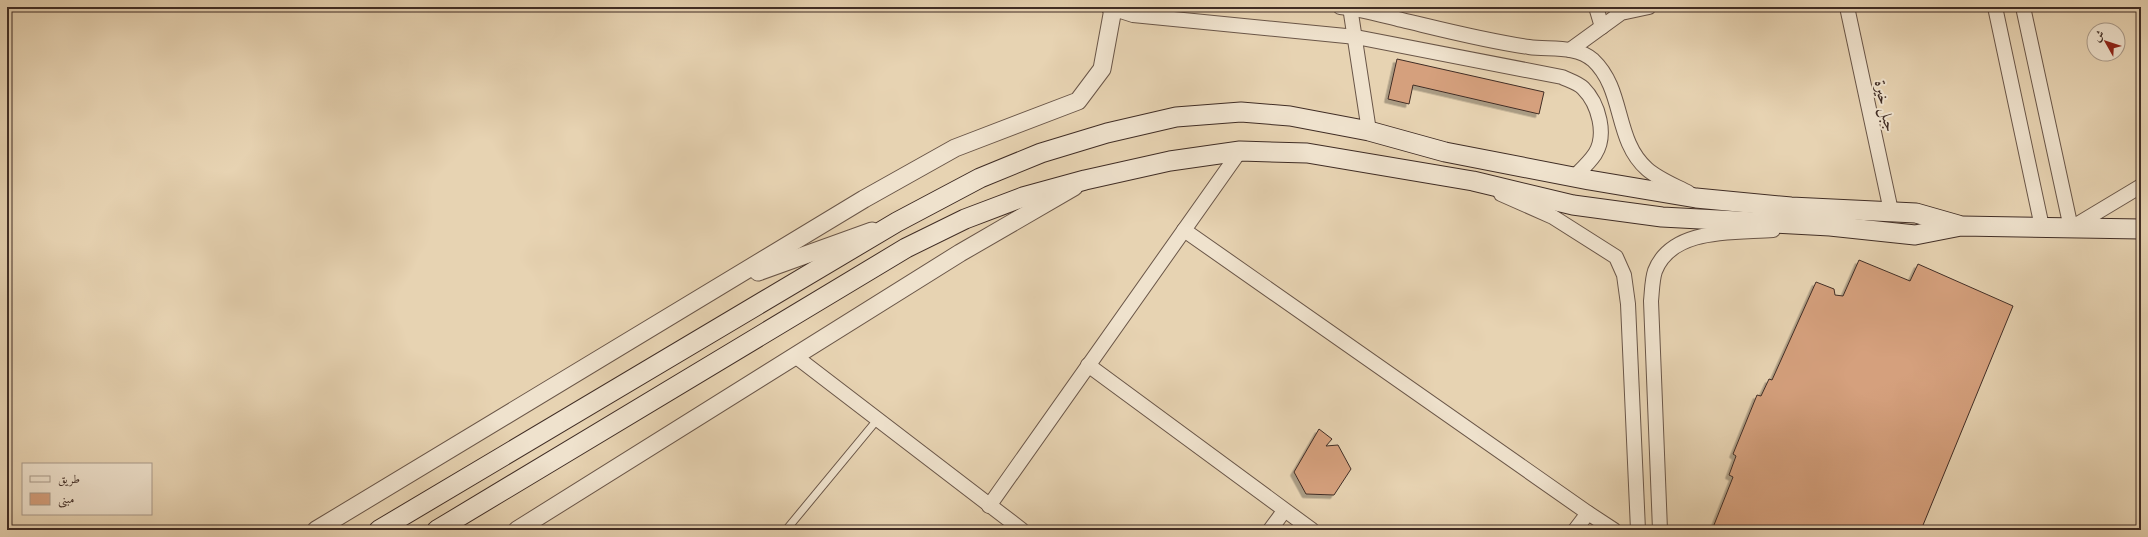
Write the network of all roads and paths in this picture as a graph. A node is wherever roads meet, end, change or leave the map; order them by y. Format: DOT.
graph roads {
  1 [pos="1347,7"];
  2 [pos="1596,7"];
  3 [pos="1649,7"];
  4 [pos="1847,7"];
  5 [pos="1995,7"];
  6 [pos="2022,7"];
  7 [pos="1111,8"];
  8 [pos="1602,27"];
  9 [pos="1356,37"];
  10 [pos="1570,50"];
  11 [pos="1369,131"];
  12 [pos="1240,151"];
  13 [pos="1574,177"];
  14 [pos="1085,180"];
  15 [pos="1473,181"];
  16 [pos="2141,186"];
  17 [pos="1696,198"];
  18 [pos="1891,211"];
  19 [pos="897,222"];
  20 [pos="1830,226"];
  21 [pos="1961,226"];
  22 [pos="2042,227"];
  23 [pos="2071,228"];
  24 [pos="2141,229"];
  25 [pos="1184,230"];
  26 [pos="723,285"];
  27 [pos="795,356"];
  28 [pos="1088,365"];
  29 [pos="877,420"];
  30 [pos="989,506"];
  31 [pos="1284,511"];
  32 [pos="1588,512"];
  33 [pos="316,530"];
  34 [pos="379,530"];
  35 [pos="437,530"];
  36 [pos="517,530"];
  37 [pos="786,530"];
  38 [pos="1022,530"];
  39 [pos="1270,530"];
  40 [pos="1312,530"];
  41 [pos="1574,530"];
  42 [pos="1614,530"];
  43 [pos="1638,530"];
  44 [pos="1660,530"];
  1 -- 9 [label="street"];
  1 -- 10 [label="street"];
  2 -- 8 [label="street"];
  3 -- 8 [label="street"];
  4 -- 18 [label="street, جبل خيرة"];
  5 -- 22 [label="street"];
  6 -- 23 [label="street"];
  7 -- 9 [label="street"];
  7 -- 26 [label="street"];
  8 -- 10 [label="street"];
  9 -- 11 [label="street"];
  9 -- 13 [label="street"];
  10 -- 17 [label="street"];
  11 -- 13 [label="main road"];
  11 -- 19 [label="main road"];
  12 -- 14 [label="main road"];
  12 -- 15 [label="main road"];
  12 -- 25 [label="street"];
  13 -- 17 [label="main road"];
  14 -- 27 [label="street"];
  14 -- 35 [label="main road"];
  15 -- 20 [label="main road"];
  15 -- 43 [label="street"];
  16 -- 23 [label="street"];
  17 -- 18 [label="main road"];
  18 -- 21 [label="main road"];
  19 -- 26 [label="street"];
  19 -- 34 [label="main road"];
  20 -- 21 [label="main road"];
  20 -- 44 [label="street"];
  21 -- 22 [label="main road"];
  22 -- 23 [label="main road"];
  23 -- 24 [label="main road"];
  25 -- 28 [label="street"];
  25 -- 32 [label="street"];
  26 -- 33 [label="street"];
  27 -- 29 [label="street"];
  27 -- 36 [label="street"];
  28 -- 30 [label="street"];
  28 -- 31 [label="street"];
  29 -- 30 [label="street"];
  29 -- 37 [label="lane"];
  30 -- 38 [label="street"];
  31 -- 39 [label="street"];
  31 -- 40 [label="street"];
  32 -- 41 [label="street"];
  32 -- 42 [label="street"];
}
